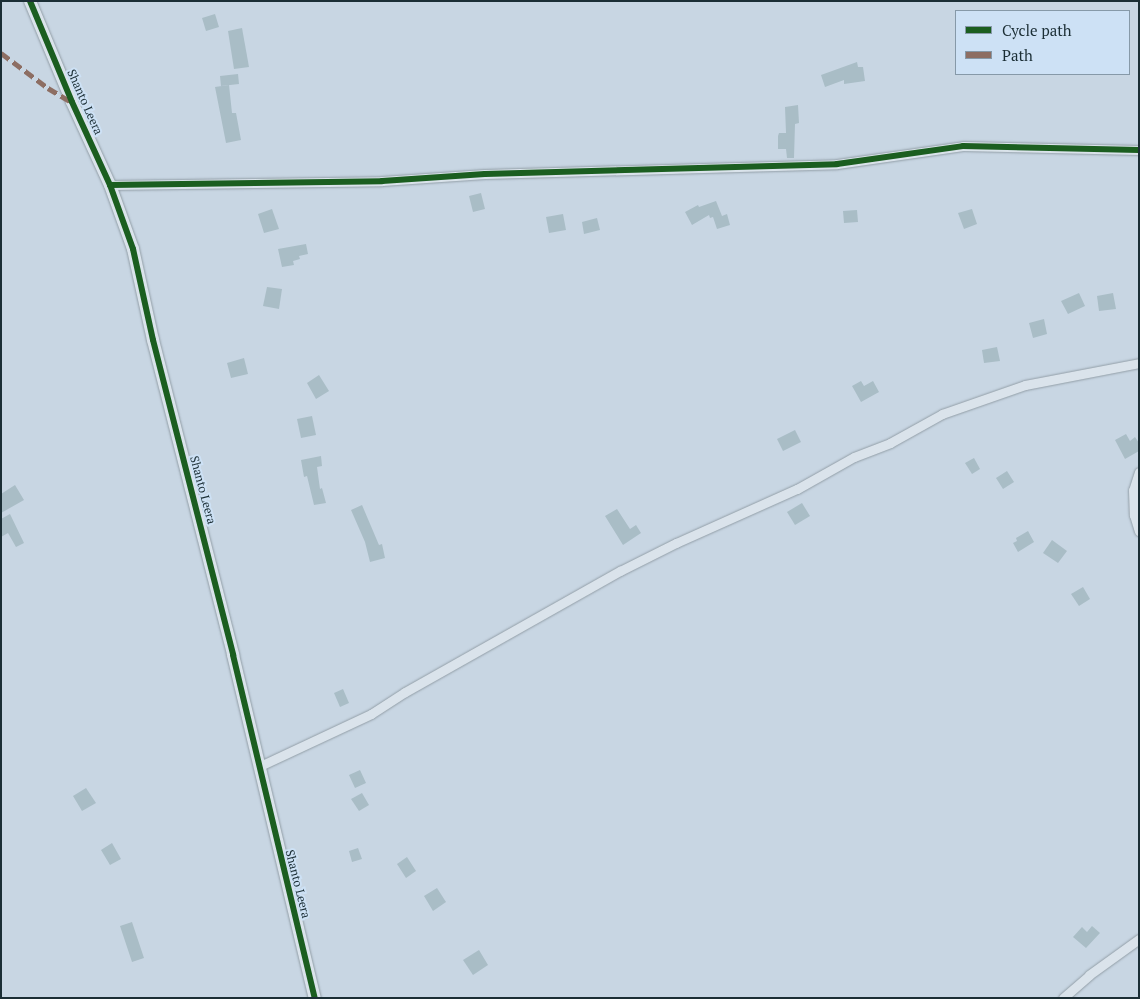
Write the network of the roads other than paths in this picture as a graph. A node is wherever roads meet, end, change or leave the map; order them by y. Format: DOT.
graph roads {
  1 [pos="30,1"];
  2 [pos="1139,150"];
  3 [pos="110,185"];
  4 [pos="1139,363"];
  5 [pos="1139,472"];
  6 [pos="1139,531"];
  7 [pos="260,766"];
  8 [pos="1139,939"];
  9 [pos="315,998"];
  10 [pos="1062,998"];
  1 -- 3 [label="street, Shanto Leera"];
  2 -- 3 [label="street"];
  3 -- 7 [label="street, Shanto Leera"];
  4 -- 7 [label="street"];
  5 -- 6 [label="street"];
  7 -- 9 [label="street, Shanto Leera"];
  8 -- 10 [label="street"];
}
